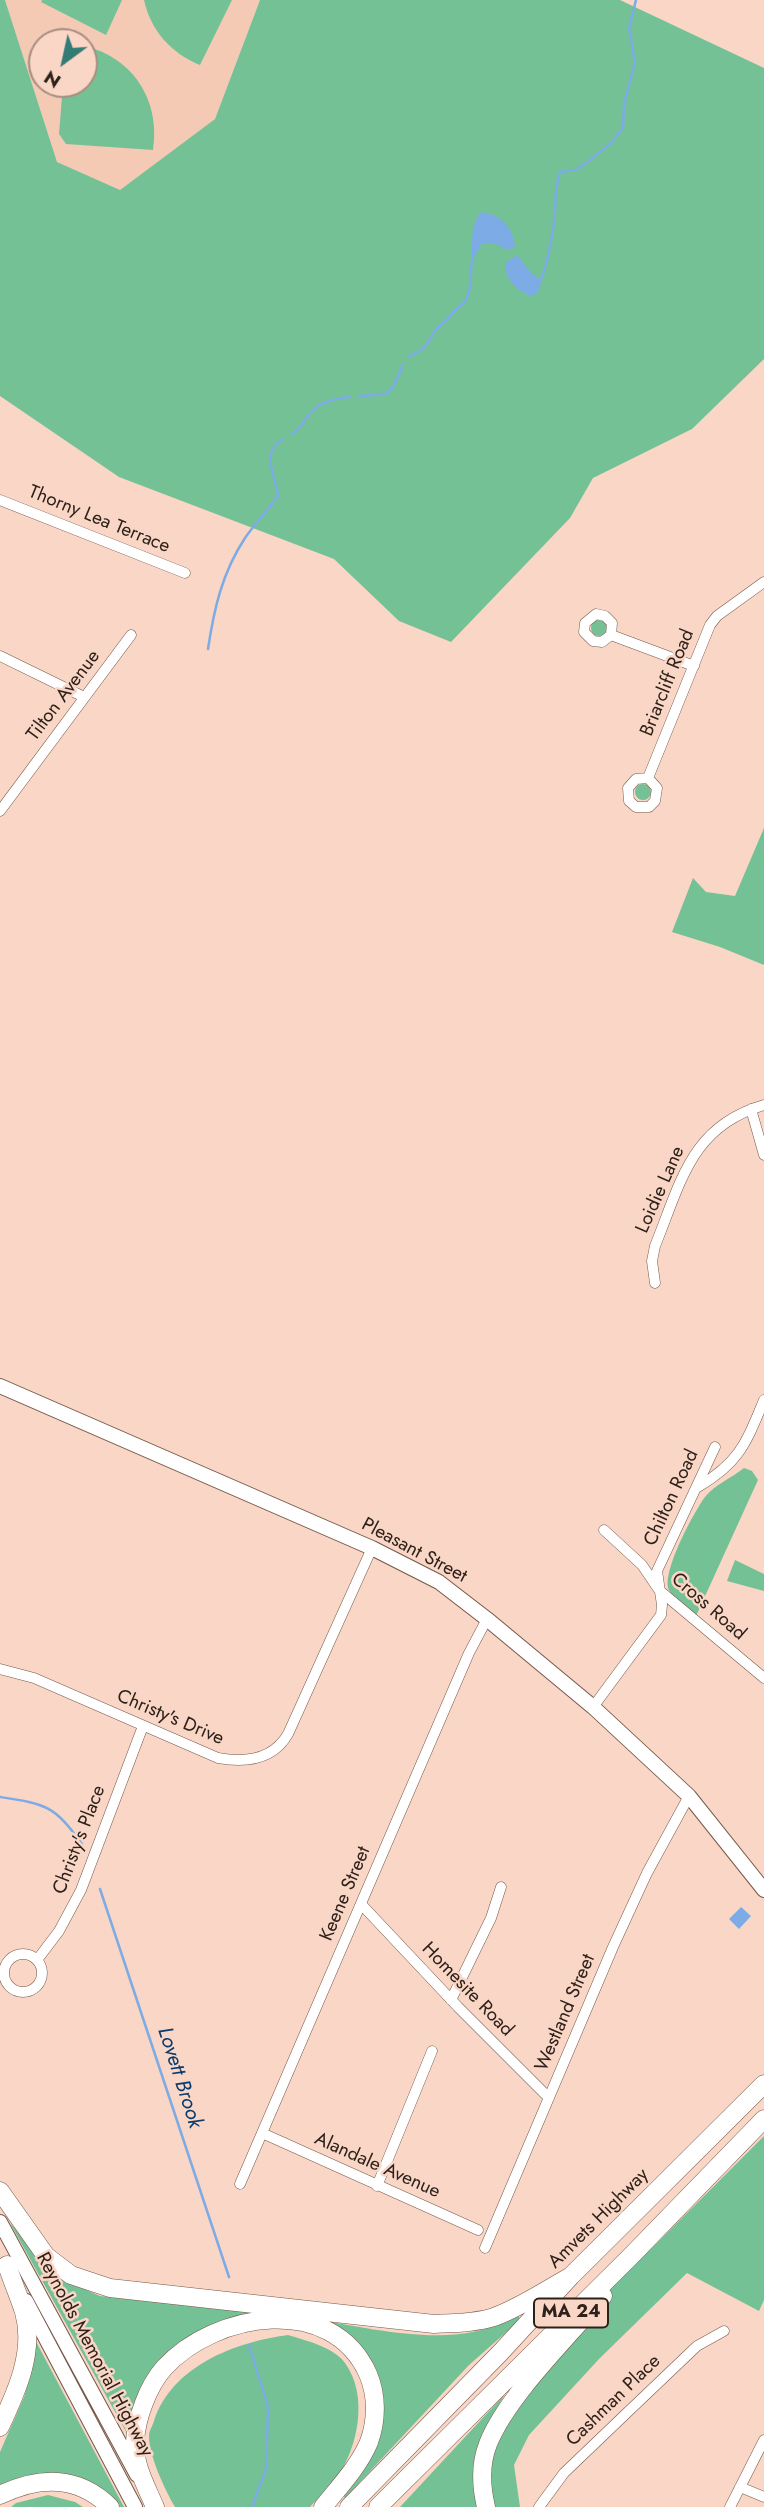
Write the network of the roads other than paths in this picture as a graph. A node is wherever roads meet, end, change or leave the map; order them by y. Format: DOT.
graph roads {
  1 [pos="0,500"];
  2 [pos="185,573"];
  3 [pos="764,582"];
  4 [pos="131,635"];
  5 [pos="611,635"];
  6 [pos="0,656"];
  7 [pos="694,666"];
  8 [pos="85,697"];
  9 [pos="648,778"];
  10 [pos="0,811"];
  11 [pos="764,1105"];
  12 [pos="751,1109"];
  13 [pos="764,1155"];
  14 [pos="655,1283"];
  15 [pos="0,1386"];
  16 [pos="764,1400"];
  17 [pos="715,1447"];
  18 [pos="698,1487"];
  19 [pos="604,1530"];
  20 [pos="372,1548"];
  21 [pos="659,1590"];
  22 [pos="487,1619"];
  23 [pos="0,1669"];
  24 [pos="764,1678"];
  25 [pos="593,1707"];
  26 [pos="143,1726"];
  27 [pos="689,1796"];
  28 [pos="501,1887"];
  29 [pos="764,1890"];
  30 [pos="361,1904"];
  31 [pos="37,1960"];
  32 [pos="451,2000"];
  33 [pos="432,2051"];
  34 [pos="764,2084"];
  35 [pos="549,2098"];
  36 [pos="764,2119"];
  37 [pos="262,2133"];
  38 [pos="240,2184"];
  39 [pos="377,2186"];
  40 [pos="0,2191"];
  41 [pos="0,2222"];
  42 [pos="478,2230"];
  43 [pos="485,2248"];
  44 [pos="630,2257"];
  45 [pos="3,2260"];
  46 [pos="571,2276"];
  47 [pos="724,2331"];
  48 [pos="0,2427"];
  49 [pos="764,2440"];
  50 [pos="740,2487"];
  51 [pos="0,2495"];
  52 [pos="764,2497"];
  53 [pos="110,2507"];
  54 [pos="135,2507"];
  55 [pos="155,2507"];
  56 [pos="323,2507"];
  57 [pos="349,2507"];
  58 [pos="378,2507"];
  59 [pos="486,2507"];
  60 [pos="539,2507"];
  61 [pos="730,2507"];
  1 -- 2 [label="street, Thorny Lea Terrace"];
  3 -- 7 [label="street, Briarcliff Road"];
  4 -- 8 [label="street, Tilton Avenue"];
  5 -- 7 [label="street"];
  6 -- 8 [label="street"];
  7 -- 9 [label="street, Briarcliff Road"];
  8 -- 10 [label="street, Tilton Avenue"];
  11 -- 12 [label="street, Loidie Lane"];
  12 -- 13 [label="street"];
  12 -- 14 [label="street, Loidie Lane"];
  15 -- 20 [label="main road, Pleasant Street"];
  16 -- 18 [label="street"];
  17 -- 18 [label="street, Chilton Road"];
  18 -- 21 [label="street, Chilton Road"];
  19 -- 21 [label="street, Cross Road"];
  20 -- 22 [label="main road, Pleasant Street"];
  20 -- 26 [label="street, Christy's Drive"];
  21 -- 24 [label="street, Cross Road"];
  21 -- 25 [label="street, Chilton Road"];
  22 -- 25 [label="main road, Pleasant Street"];
  22 -- 30 [label="street, Keene Street"];
  23 -- 26 [label="street, Christy's Drive"];
  25 -- 27 [label="main road, Pleasant Street"];
  26 -- 31 [label="street, Christy's Place"];
  27 -- 29 [label="main road, Pleasant Street"];
  27 -- 35 [label="street, Westland Street"];
  28 -- 32 [label="street"];
  30 -- 32 [label="street, Homesite Road"];
  30 -- 37 [label="street, Keene Street"];
  32 -- 35 [label="street, Homesite Road"];
  33 -- 39 [label="street"];
  34 -- 46 [label="highway, Amvets Highway / MA 24"];
  35 -- 43 [label="street, Westland Street"];
  36 -- 44 [label="highway, MA 24"];
  37 -- 38 [label="street, Keene Street"];
  37 -- 39 [label="street, Alandale Avenue"];
  39 -- 42 [label="street, Alandale Avenue"];
  40 -- 46 [label="highway"];
  41 -- 55 [label="main road, Reynolds Memorial Highway"];
  44 -- 58 [label="highway, MA 24"];
  44 -- 59 [label="highway"];
  45 -- 48 [label="highway"];
  45 -- 54 [label="main road, Reynolds Memorial Highway"];
  46 -- 57 [label="highway, Amvets Highway / MA 24"];
  47 -- 60 [label="street, Cashman Place"];
  49 -- 50 [label="street"];
  50 -- 52 [label="street"];
  50 -- 61 [label="street"];
  51 -- 53 [label="highway"];
  55 -- 56 [label="highway"];
}
